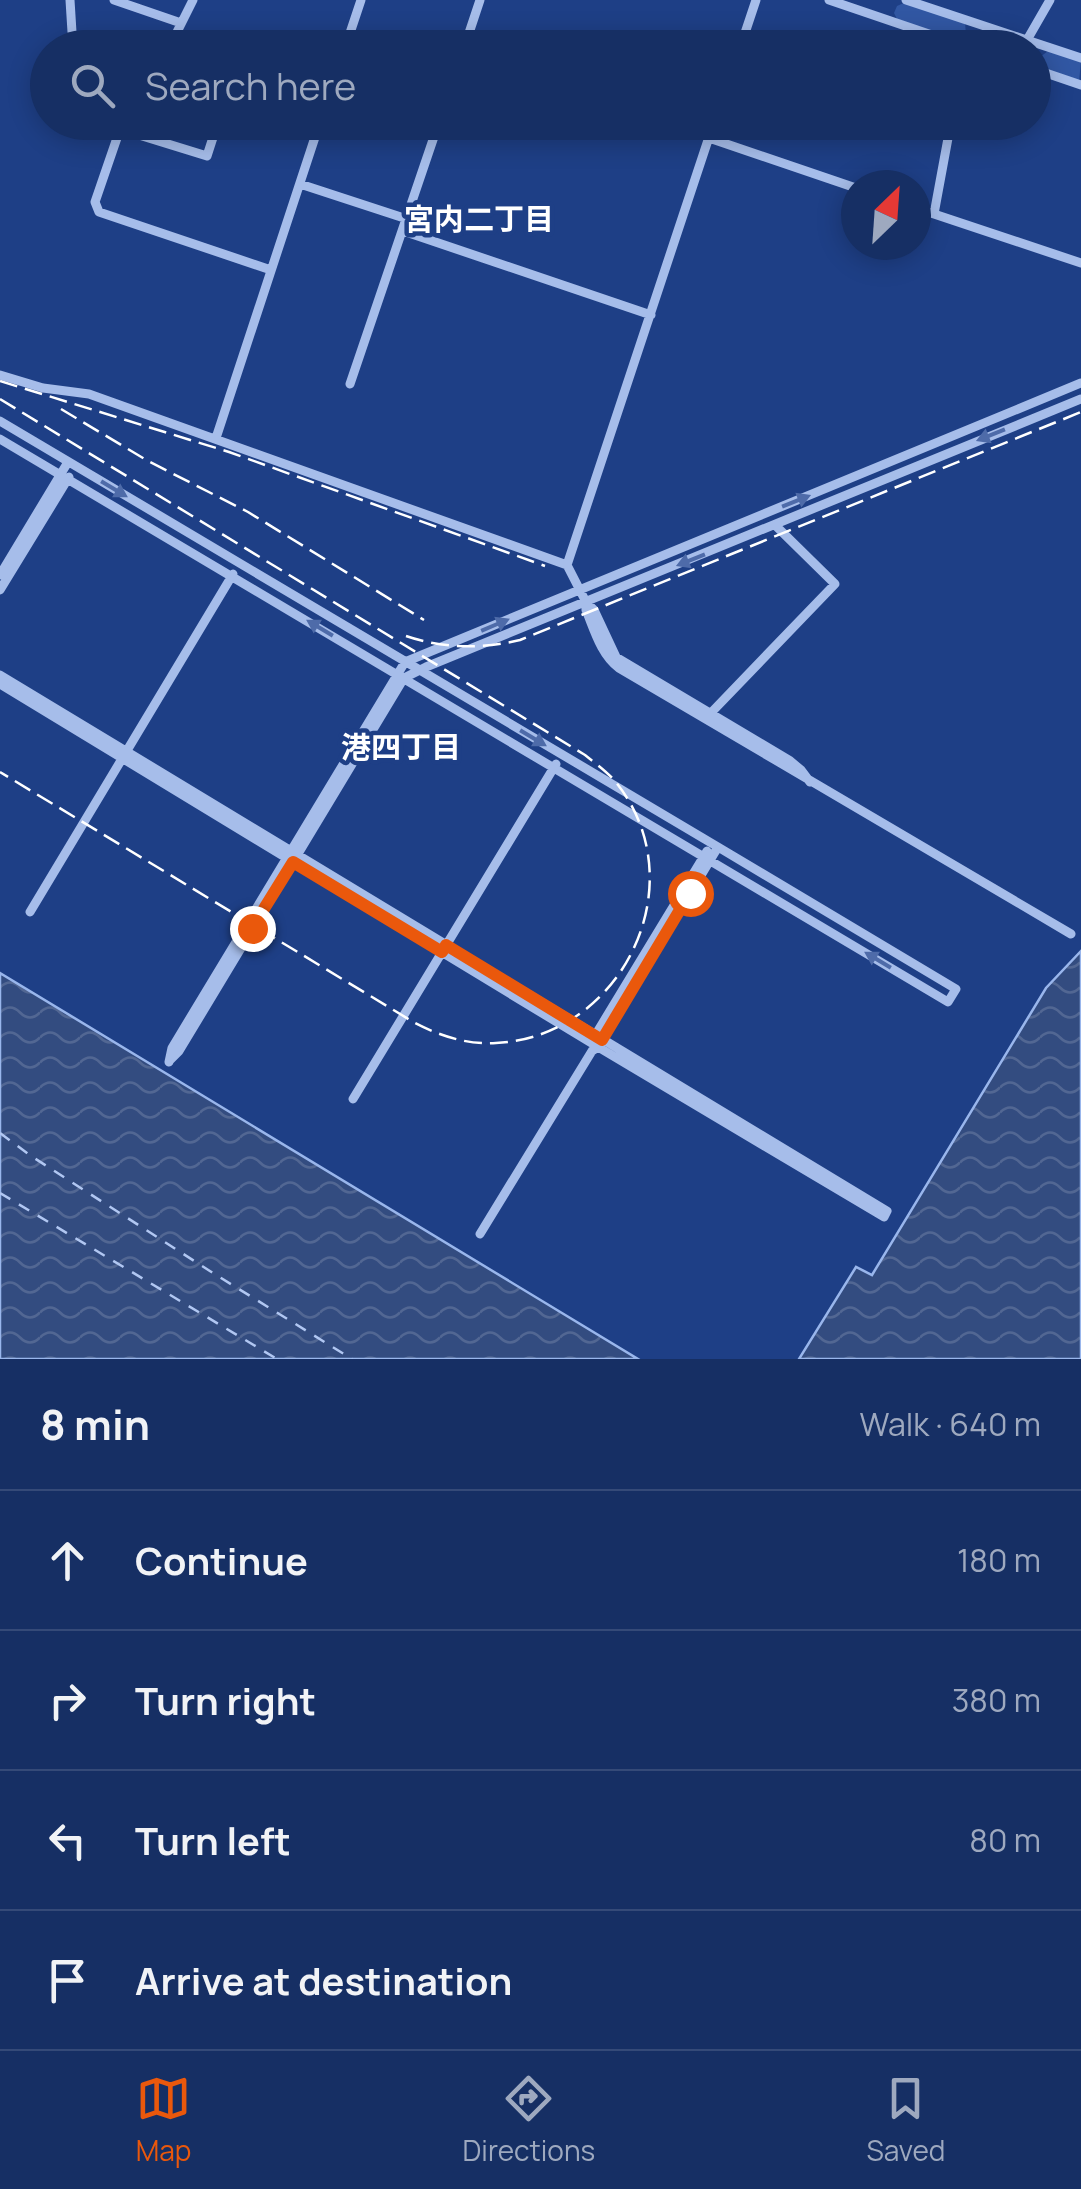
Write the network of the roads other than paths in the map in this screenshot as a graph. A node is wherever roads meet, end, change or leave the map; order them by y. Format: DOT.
graph roads {
  1 [pos="70,0"];
  2 [pos="114,0"];
  3 [pos="192,0"];
  4 [pos="361,0"];
  5 [pos="480,0"];
  6 [pos="756,0"];
  7 [pos="829,0"];
  8 [pos="906,0"];
  9 [pos="1050,0"];
  10 [pos="182,23"];
  11 [pos="71,30"];
  12 [pos="178,30"];
  13 [pos="352,30"];
  14 [pos="470,30"];
  15 [pos="746,30"];
  16 [pos="917,30"];
  17 [pos="997,30"];
  18 [pos="1033,30"];
  19 [pos="1051,48"];
  20 [pos="1081,58"];
  21 [pos="1051,75"];
  22 [pos="1081,85"];
  23 [pos="116,140"];
  24 [pos="155,140"];
  25 [pos="212,140"];
  26 [pos="314,140"];
  27 [pos="434,140"];
  28 [pos="708,140"];
  29 [pos="715,140"];
  30 [pos="948,140"];
  31 [pos="841,183"];
  32 [pos="300,184"];
  33 [pos="931,213"];
  34 [pos="934,214"];
  35 [pos="407,219"];
  36 [pos="403,231"];
  37 [pos="1081,263"];
  38 [pos="271,270"];
  39 [pos="651,315"];
  40 [pos="0,375"];
  41 [pos="1081,383"];
  42 [pos="350,384"];
  43 [pos="1081,398"];
  44 [pos="0,422"];
  45 [pos="216,438"];
  46 [pos="0,439"];
  47 [pos="922,449"];
  48 [pos="927,461"];
  49 [pos="72,464"];
  50 [pos="64,476"];
  51 [pos="775,525"];
  52 [pos="240,563"];
  53 [pos="567,565"];
  54 [pos="0,575"];
  55 [pos="232,576"];
  56 [pos="0,590"];
  57 [pos="579,590"];
  58 [pos="586,602"];
  59 [pos="406,662"];
  60 [pos="419,670"];
  61 [pos="0,675"];
  62 [pos="401,676"];
  63 [pos="0,684"];
  64 [pos="708,716"];
  65 [pos="124,755"];
  66 [pos="562,755"];
  67 [pos="555,767"];
  68 [pos="714,846"];
  69 [pos="292,856"];
  70 [pos="707,858"];
  71 [pos="30,912"];
  72 [pos="1071,934"];
  73 [pos="444,948"];
  74 [pos="596,1043"];
  75 [pos="352,1100"];
  76 [pos="480,1234"];
  1 -- 11 [label="street"];
  2 -- 10 [label="street"];
  3 -- 10 [label="street"];
  4 -- 13 [label="street"];
  5 -- 14 [label="street"];
  6 -- 15 [label="street"];
  7 -- 16 [label="street"];
  8 -- 17 [label="street"];
  9 -- 18 [label="street"];
  10 -- 12 [label="street"];
  19 -- 20 [label="street"];
  21 -- 22 [label="street"];
  23 -- 38 [label="street"];
  24 -- 25 [label="street"];
  26 -- 32 [label="street"];
  27 -- 35 [label="street"];
  28 -- 39 [label="street"];
  29 -- 31 [label="street"];
  30 -- 34 [label="street"];
  32 -- 35 [label="street"];
  32 -- 38 [label="street"];
  33 -- 34 [label="street"];
  34 -- 37 [label="street"];
  35 -- 36 [label="street"];
  36 -- 39 [label="street"];
  36 -- 42 [label="street"];
  38 -- 45 [label="street"];
  39 -- 53 [label="street"];
  40 -- 45 [label="street"];
  41 -- 47 [label="street"];
  43 -- 48 [label="street, one-way"];
  44 -- 49 [label="street"];
  45 -- 53 [label="street"];
  46 -- 50 [label="street"];
  47 -- 48 [label="street"];
  57 -- 47 [label="street, one-way"];
  48 -- 51 [label="street"];
  49 -- 50 [label="street"];
  49 -- 52 [label="street, one-way"];
  50 -- 54 [label="street"];
  50 -- 55 [label="street"];
  50 -- 56 [label="street"];
  51 -- 58 [label="street, one-way"];
  51 -- 64 [label="street"];
  52 -- 55 [label="street"];
  52 -- 59 [label="street"];
  53 -- 57 [label="street"];
  62 -- 55 [label="street, one-way"];
  55 -- 65 [label="street"];
  57 -- 58 [label="street"];
  59 -- 57 [label="street, one-way"];
  58 -- 60 [label="street"];
  58 -- 64 [label="street"];
  59 -- 60 [label="street"];
  59 -- 62 [label="street"];
  60 -- 62 [label="street"];
  60 -- 66 [label="street, one-way"];
  61 -- 65 [label="street"];
  62 -- 67 [label="street"];
  62 -- 69 [label="street"];
  63 -- 65 [label="street"];
  64 -- 72 [label="street"];
  65 -- 69 [label="street"];
  65 -- 71 [label="street"];
  66 -- 67 [label="street"];
  66 -- 68 [label="street"];
  67 -- 70 [label="street"];
  67 -- 73 [label="street"];
  68 -- 70 [label="street"];
  68 -- 70 [label="street, one-way"];
  69 -- 69 [label="street"];
  69 -- 73 [label="street"];
  70 -- 74 [label="street"];
  73 -- 74 [label="street"];
  73 -- 75 [label="street"];
  74 -- 74 [label="street"];
  74 -- 76 [label="street"];
}
